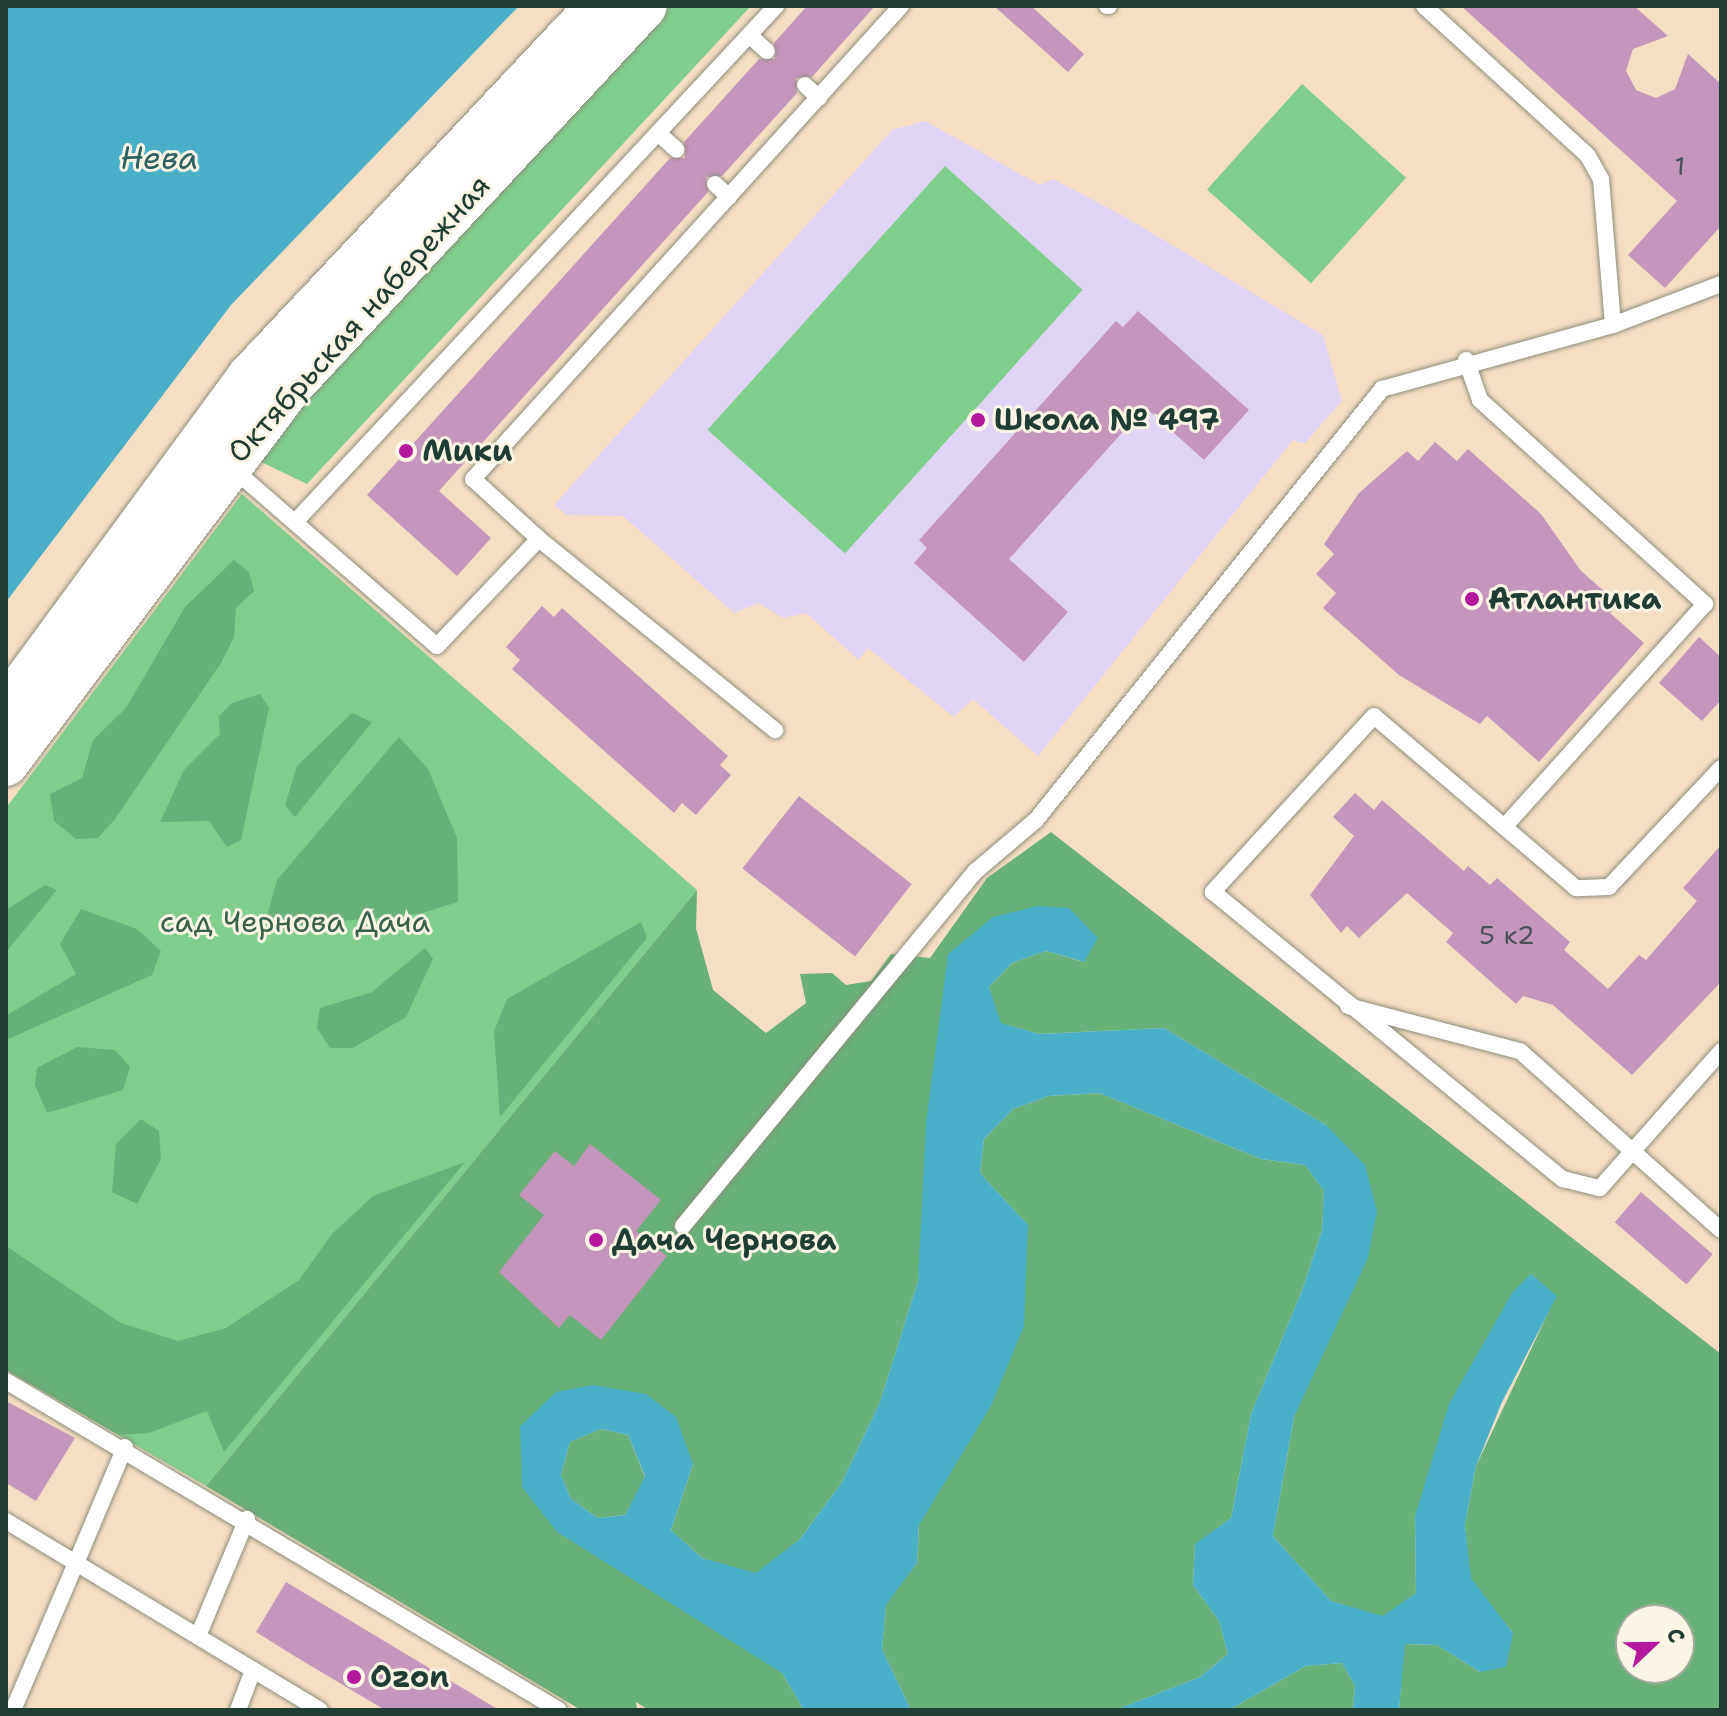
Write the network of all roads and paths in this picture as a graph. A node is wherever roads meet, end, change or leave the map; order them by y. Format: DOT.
graph roads {
  1 [pos="598,6"];
  2 [pos="645,6"];
  3 [pos="776,6"];
  4 [pos="901,6"];
  5 [pos="1424,6"];
  6 [pos="749,35"];
  7 [pos="767,51"];
  8 [pos="805,85"];
  9 [pos="819,98"];
  10 [pos="658,133"];
  11 [pos="677,150"];
  12 [pos="715,184"];
  13 [pos="729,197"];
  14 [pos="1721,284"];
  15 [pos="1613,325"];
  16 [pos="1466,360"];
  17 [pos="227,465"];
  18 [pos="296,521"];
  19 [pos="539,539"];
  20 [pos="6,708"];
  21 [pos="775,730"];
  22 [pos="6,764"];
  23 [pos="1721,768"];
  24 [pos="1504,827"];
  25 [pos="1342,1004"];
  26 [pos="1721,1051"];
  27 [pos="1633,1151"];
  28 [pos="683,1226"];
  29 [pos="1721,1230"];
  30 [pos="6,1381"];
  31 [pos="125,1447"];
  32 [pos="247,1519"];
  33 [pos="6,1521"];
  34 [pos="76,1563"];
  35 [pos="198,1636"];
  36 [pos="253,1670"];
  37 [pos="13,1710"];
  38 [pos="238,1710"];
  39 [pos="320,1710"];
  40 [pos="559,1710"];
  1 -- 20 [label="main road, Октябрьская набережная"];
  2 -- 17 [label="main road, Октябрьская набережная"];
  3 -- 6 [label="lane"];
  4 -- 9 [label="lane"];
  5 -- 15 [label="lane"];
  6 -- 7 [label="lane"];
  6 -- 10 [label="lane"];
  8 -- 9 [label="lane"];
  9 -- 13 [label="lane"];
  10 -- 11 [label="lane"];
  10 -- 18 [label="lane"];
  12 -- 13 [label="lane"];
  13 -- 19 [label="lane"];
  14 -- 15 [label="lane"];
  15 -- 16 [label="lane"];
  16 -- 24 [label="lane"];
  16 -- 28 [label="lane"];
  17 -- 18 [label="lane"];
  17 -- 22 [label="main road, Октябрьская набережная"];
  18 -- 19 [label="lane"];
  19 -- 21 [label="lane"];
  23 -- 24 [label="lane"];
  24 -- 25 [label="lane"];
  25 -- 27 [label="lane"];
  25 -- 27 [label="lane"];
  26 -- 27 [label="lane"];
  27 -- 29 [label="lane"];
  30 -- 31 [label="lane"];
  31 -- 32 [label="lane"];
  31 -- 34 [label="lane"];
  32 -- 35 [label="lane"];
  32 -- 40 [label="lane"];
  33 -- 34 [label="lane"];
  34 -- 35 [label="lane"];
  34 -- 37 [label="lane"];
  35 -- 36 [label="lane"];
  36 -- 38 [label="lane"];
  36 -- 39 [label="lane"];
}
